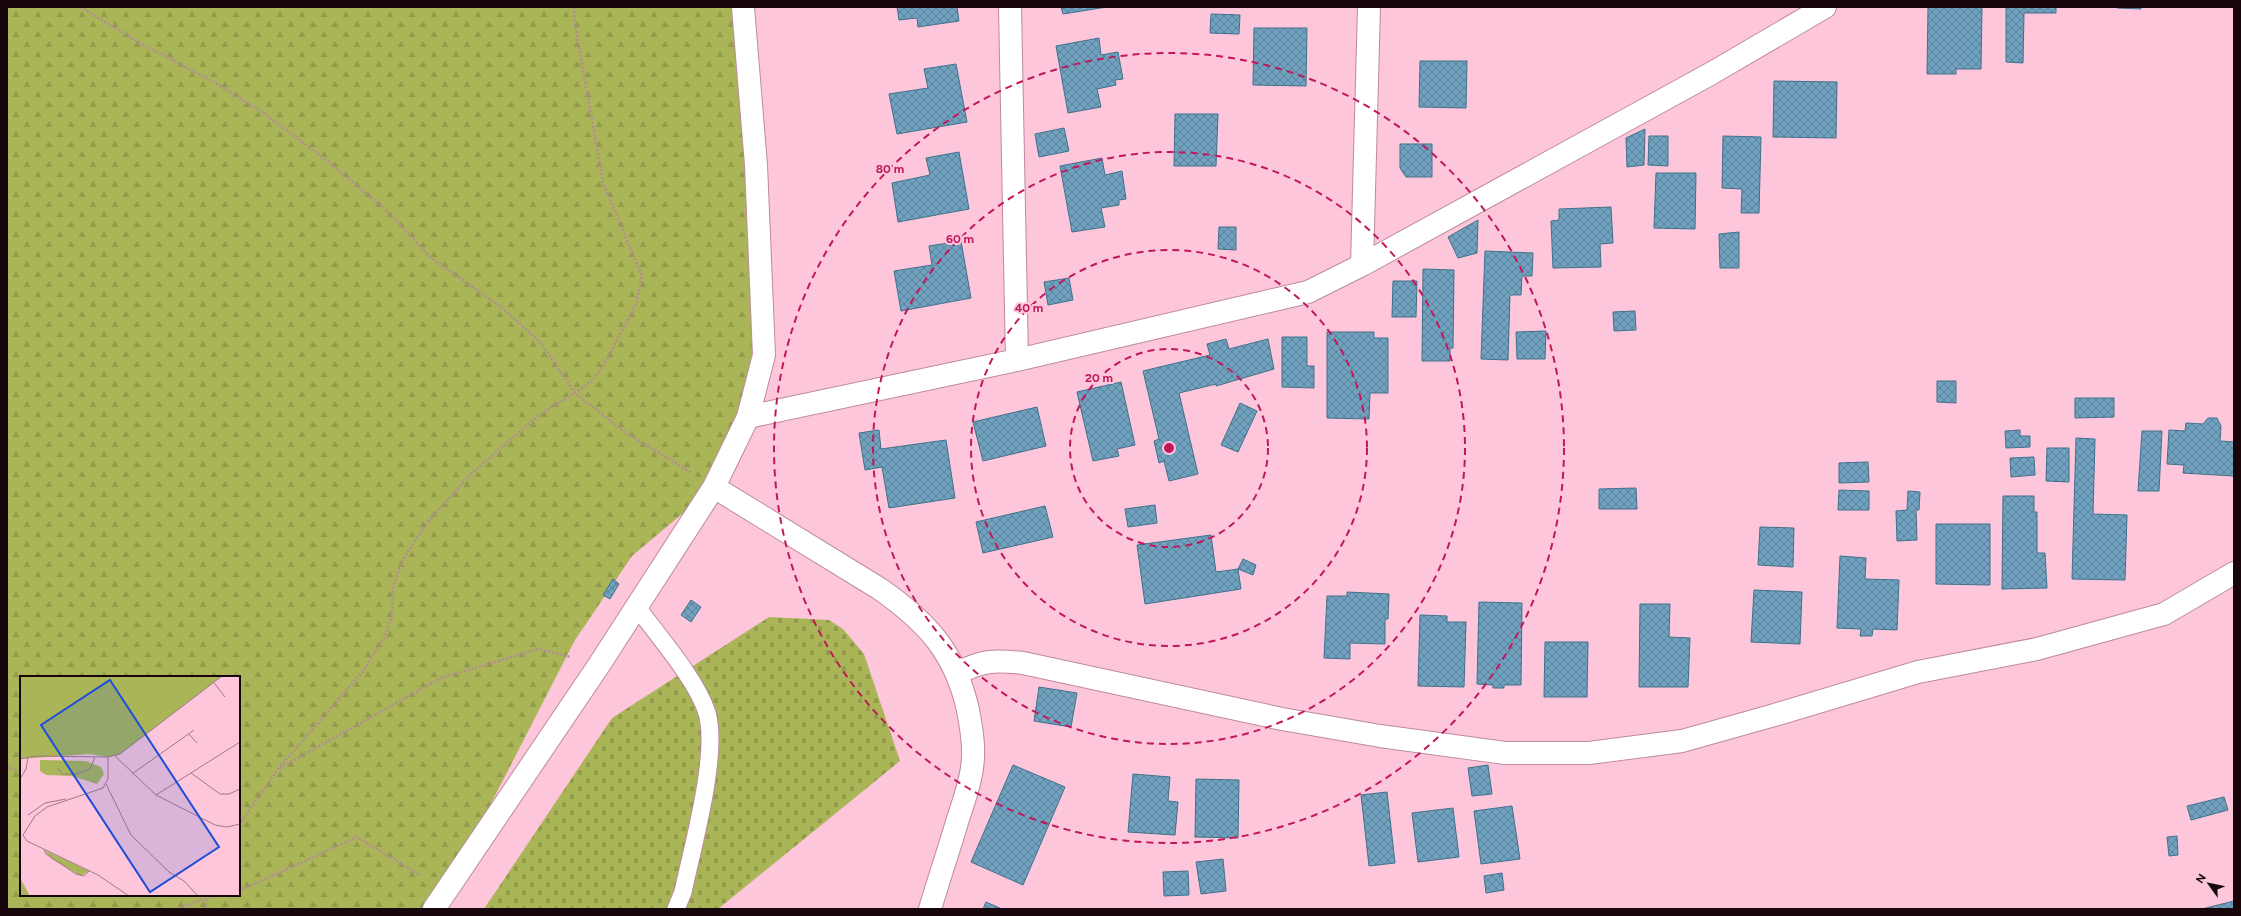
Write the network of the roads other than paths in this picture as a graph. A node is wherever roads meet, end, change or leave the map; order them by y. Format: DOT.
graph roads {
  1 [pos="743,7"];
  2 [pos="1010,7"];
  3 [pos="1369,7"];
  4 [pos="1825,7"];
  5 [pos="1362,265"];
  6 [pos="1017,360"];
  7 [pos="748,417"];
  8 [pos="714,487"];
  9 [pos="2234,573"];
  10 [pos="637,607"];
  11 [pos="958,673"];
  12 [pos="434,909"];
  13 [pos="676,909"];
  14 [pos="930,909"];
  1 -- 7 [label="street"];
  2 -- 6 [label="street"];
  3 -- 5 [label="street"];
  4 -- 5 [label="street"];
  5 -- 6 [label="street"];
  6 -- 7 [label="street"];
  7 -- 8 [label="street"];
  8 -- 10 [label="street"];
  8 -- 11 [label="street"];
  9 -- 11 [label="street"];
  10 -- 12 [label="street"];
  10 -- 13 [label="lane"];
  11 -- 14 [label="street"];
}
